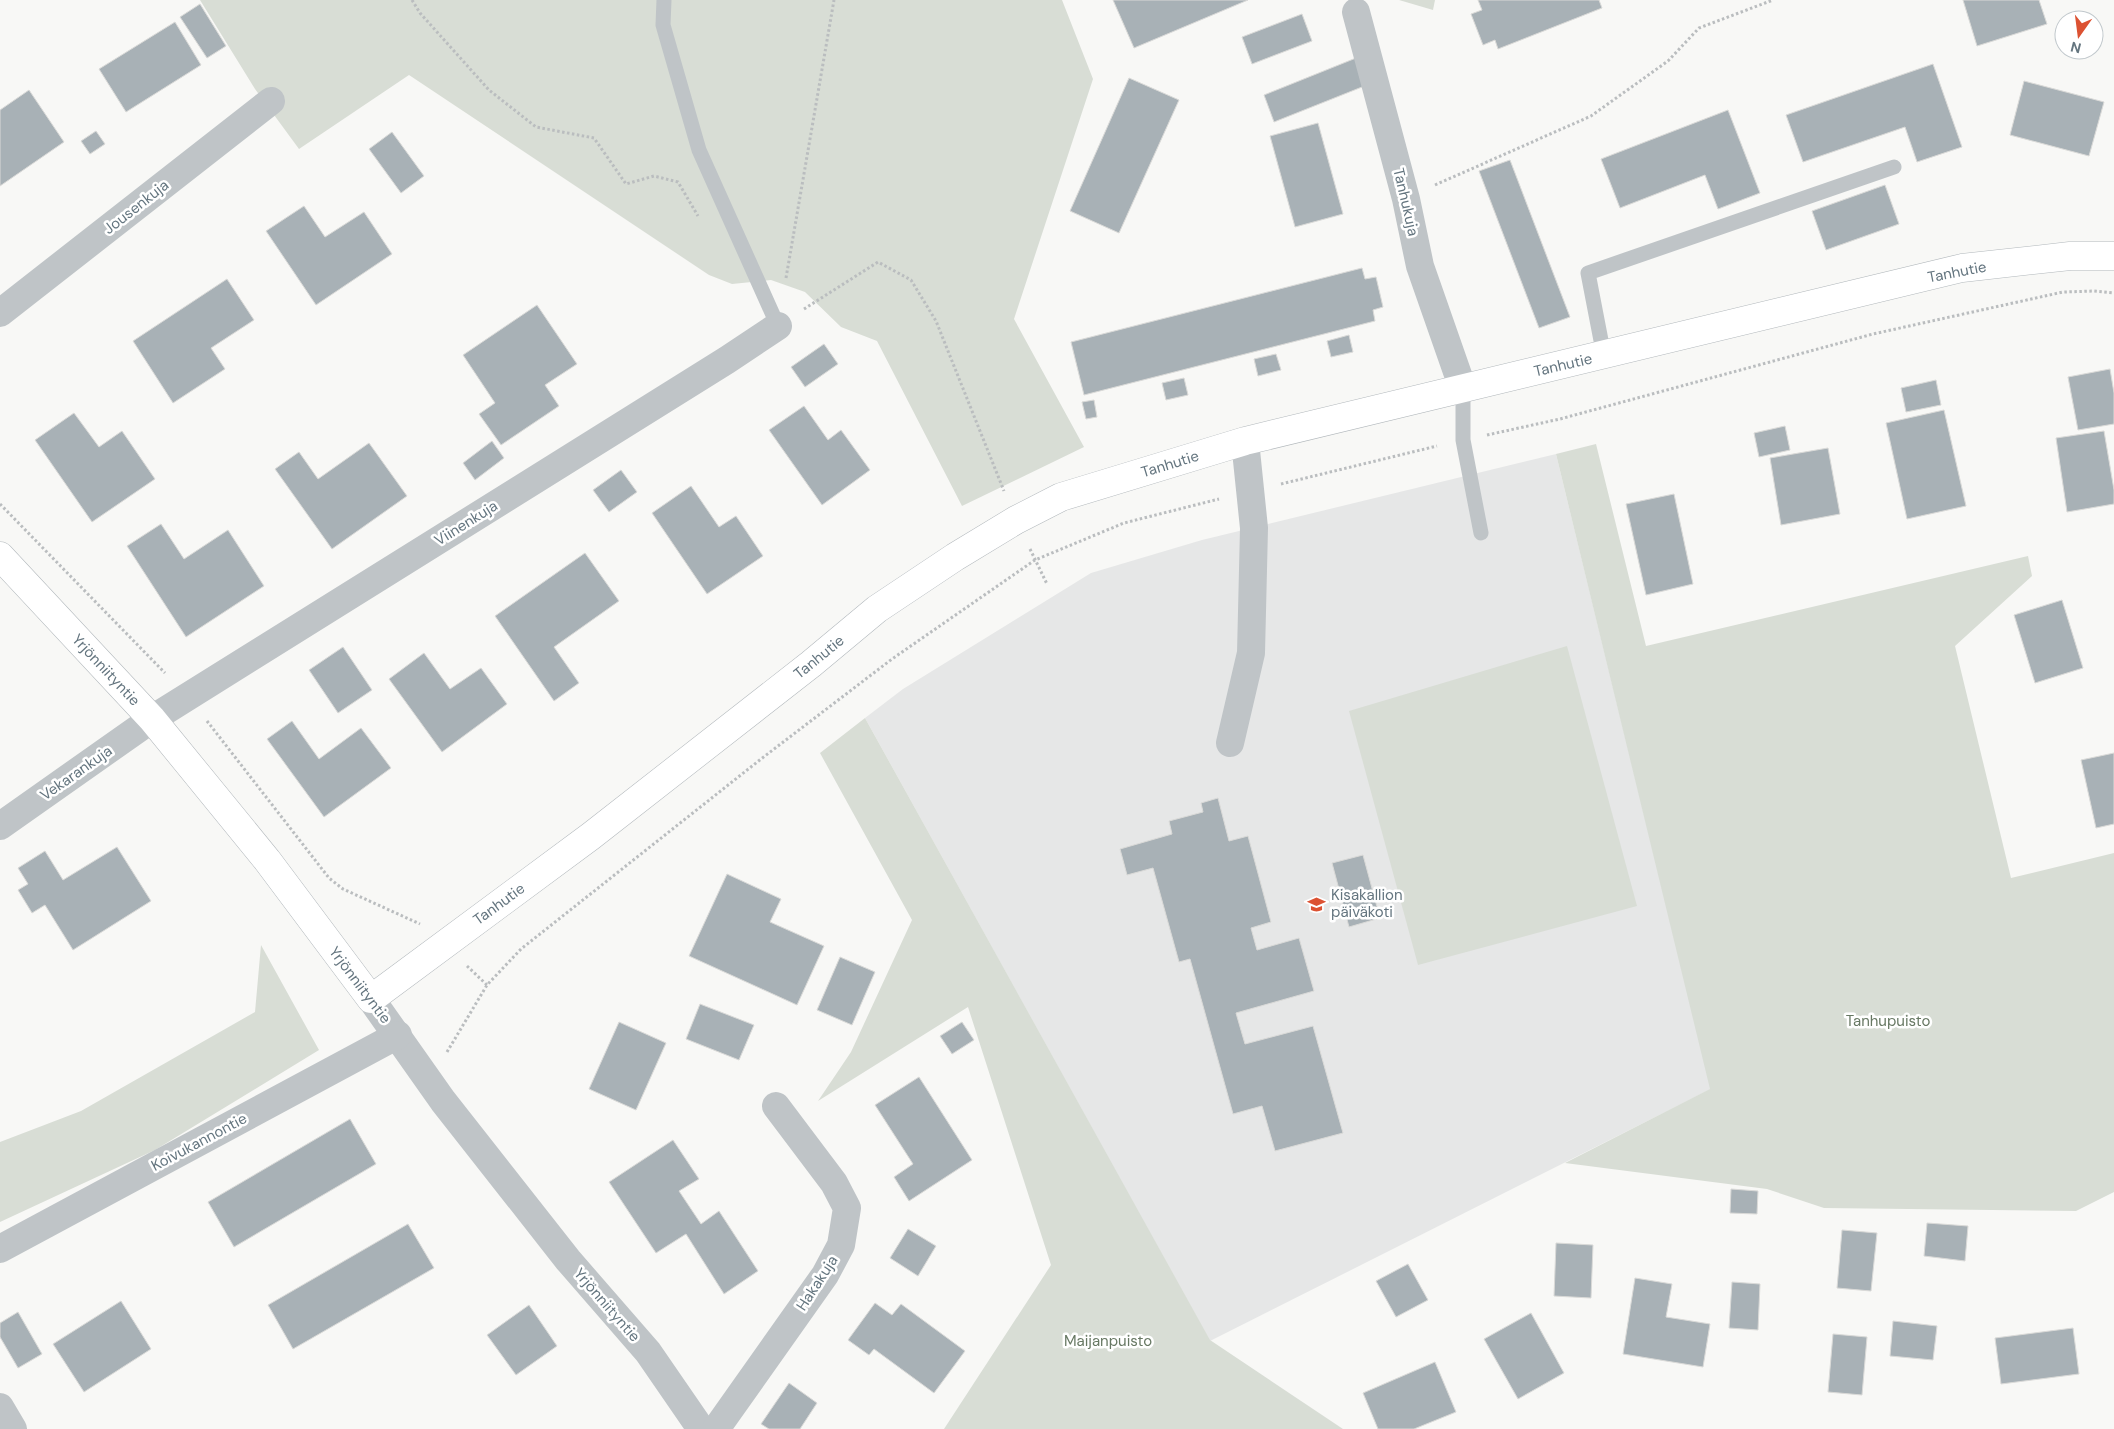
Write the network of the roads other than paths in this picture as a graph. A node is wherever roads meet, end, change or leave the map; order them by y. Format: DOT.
graph roads {
  1 [pos="664,0"];
  2 [pos="1356,12"];
  3 [pos="271,100"];
  4 [pos="1894,167"];
  5 [pos="2114,256"];
  6 [pos="0,313"];
  7 [pos="778,326"];
  8 [pos="1604,356"];
  9 [pos="1463,389"];
  10 [pos="1245,441"];
  11 [pos="1481,533"];
  12 [pos="0,556"];
  13 [pos="152,719"];
  14 [pos="1230,743"];
  15 [pos="0,826"];
  16 [pos="371,998"];
  17 [pos="398,1035"];
  18 [pos="776,1106"];
  19 [pos="0,1249"];
  20 [pos="0,1407"];
  21 [pos="13,1429"];
  22 [pos="701,1429"];
  23 [pos="716,1429"];
  1 -- 7 [label="lane"];
  2 -- 9 [label="street, Tanhukuja"];
  3 -- 6 [label="street, Jousenkuja"];
  4 -- 8 [label="lane"];
  5 -- 8 [label="street, Tanhutie"];
  7 -- 13 [label="street, Viinenkuja"];
  8 -- 9 [label="street, Tanhutie"];
  9 -- 10 [label="street, Tanhutie"];
  9 -- 11 [label="lane"];
  10 -- 14 [label="street"];
  10 -- 16 [label="street, Tanhutie"];
  12 -- 13 [label="street, Yrjönniityntie"];
  13 -- 15 [label="street, Vekarankuja"];
  13 -- 16 [label="street, Yrjönniityntie"];
  16 -- 17 [label="street, Yrjönniityntie"];
  17 -- 19 [label="street, Koivukannontie"];
  17 -- 22 [label="street, Yrjönniityntie"];
  18 -- 23 [label="street, Hakakuja"];
  20 -- 21 [label="street"];
}
